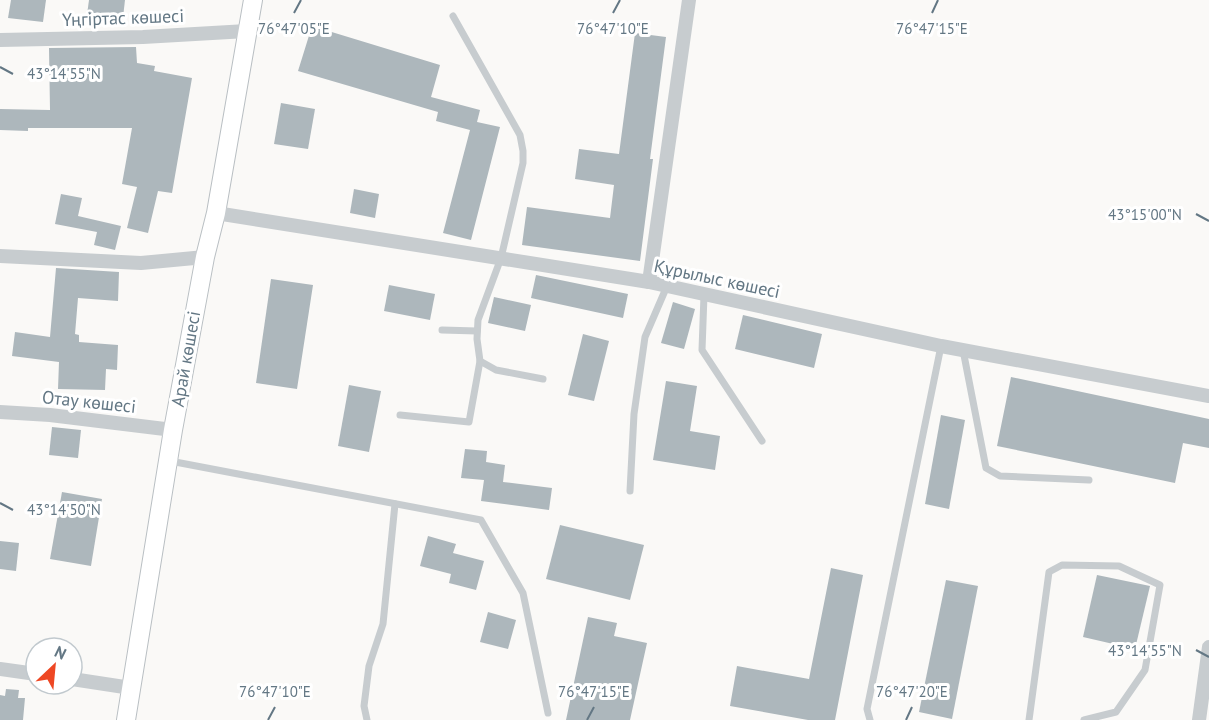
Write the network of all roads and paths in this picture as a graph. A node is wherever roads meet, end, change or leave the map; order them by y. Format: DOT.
graph roads {
  1 [pos="253,0"];
  2 [pos="688,0"];
  3 [pos="453,16"];
  4 [pos="247,31"];
  5 [pos="0,40"];
  6 [pos="216,213"];
  7 [pos="0,255"];
  8 [pos="205,258"];
  9 [pos="501,258"];
  10 [pos="649,282"];
  11 [pos="667,286"];
  12 [pos="704,295"];
  13 [pos="442,330"];
  14 [pos="477,331"];
  15 [pos="941,346"];
  16 [pos="963,350"];
  17 [pos="480,361"];
  18 [pos="543,379"];
  19 [pos="1209,396"];
  20 [pos="0,412"];
  21 [pos="400,416"];
  22 [pos="173,430"];
  23 [pos="762,441"];
  24 [pos="168,460"];
  25 [pos="1089,480"];
  26 [pos="630,491"];
  27 [pos="395,504"];
  28 [pos="1208,653"];
  29 [pos="0,669"];
  30 [pos="24,672"];
  31 [pos="84,682"];
  32 [pos="131,688"];
  33 [pos="548,713"];
  34 [pos="126,720"];
  35 [pos="368,720"];
  36 [pos="870,720"];
  37 [pos="1029,720"];
  38 [pos="1084,720"];
  39 [pos="1198,720"];
  1 -- 4 [label="main road, Арай көшесі"];
  2 -- 10 [label="street"];
  3 -- 9 [label="lane"];
  4 -- 5 [label="street, Үңгіртас көшесі"];
  4 -- 6 [label="main road, Арай көшесі"];
  6 -- 8 [label="main road, Арай көшесі"];
  6 -- 9 [label="street, Құрылыс көшесі"];
  7 -- 8 [label="street"];
  8 -- 22 [label="main road, Арай көшесі"];
  9 -- 10 [label="street, Құрылыс көшесі"];
  9 -- 14 [label="lane"];
  10 -- 11 [label="street, Құрылыс көшесі"];
  11 -- 12 [label="street, Құрылыс көшесі"];
  11 -- 26 [label="lane"];
  12 -- 15 [label="street, Құрылыс көшесі"];
  12 -- 23 [label="lane"];
  13 -- 14 [label="lane"];
  14 -- 17 [label="lane"];
  15 -- 16 [label="street, Құрылыс көшесі"];
  15 -- 36 [label="lane"];
  16 -- 19 [label="street, Құрылыс көшесі"];
  16 -- 25 [label="lane"];
  17 -- 18 [label="lane"];
  17 -- 21 [label="lane"];
  20 -- 22 [label="street, Отау көшесі"];
  22 -- 24 [label="main road, Арай көшесі"];
  24 -- 27 [label="lane"];
  24 -- 32 [label="main road, Арай көшесі"];
  27 -- 33 [label="lane"];
  27 -- 35 [label="lane"];
  28 -- 39 [label="street"];
  29 -- 30 [label="street"];
  31 -- 32 [label="street"];
  32 -- 34 [label="main road, Арай көшесі"];
  37 -- 38 [label="lane"];
}
